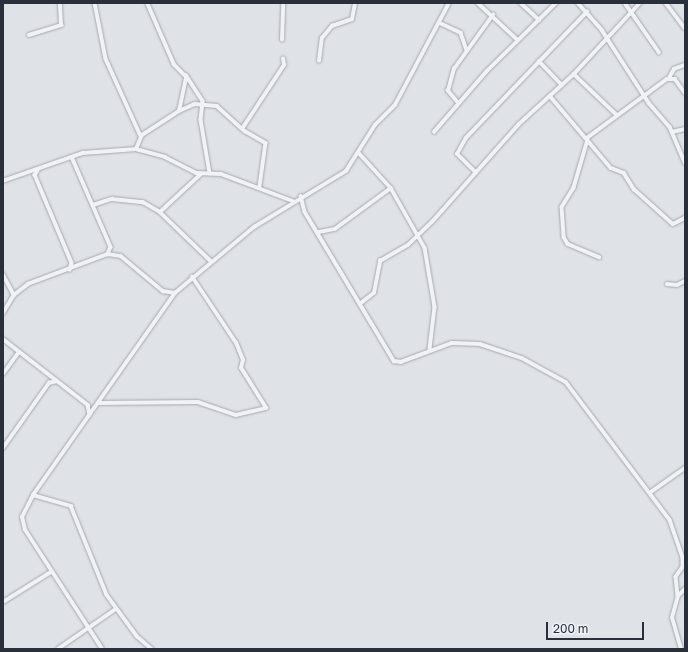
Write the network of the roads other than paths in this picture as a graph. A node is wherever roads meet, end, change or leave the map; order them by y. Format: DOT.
graph roads {
  1 [pos="60,3"];
  2 [pos="95,3"];
  3 [pos="147,3"];
  4 [pos="283,3"];
  5 [pos="355,3"];
  6 [pos="449,3"];
  7 [pos="478,3"];
  8 [pos="521,3"];
  9 [pos="556,3"];
  10 [pos="578,3"];
  11 [pos="625,3"];
  12 [pos="640,3"];
  13 [pos="666,3"];
  14 [pos="631,11"];
  15 [pos="587,12"];
  16 [pos="493,15"];
  17 [pos="539,20"];
  18 [pos="440,23"];
  19 [pos="684,26"];
  20 [pos="29,35"];
  21 [pos="607,38"];
  22 [pos="282,40"];
  23 [pos="518,40"];
  24 [pos="467,50"];
  25 [pos="659,52"];
  26 [pos="283,59"];
  27 [pos="320,61"];
  28 [pos="539,61"];
  29 [pos="685,65"];
  30 [pos="574,74"];
  31 [pos="185,75"];
  32 [pos="669,78"];
  33 [pos="562,85"];
  34 [pos="685,93"];
  35 [pos="550,96"];
  36 [pos="645,96"];
  37 [pos="202,103"];
  38 [pos="458,104"];
  39 [pos="179,110"];
  40 [pos="617,115"];
  41 [pos="242,129"];
  42 [pos="685,129"];
  43 [pos="434,132"];
  44 [pos="672,132"];
  45 [pos="141,136"];
  46 [pos="587,139"];
  47 [pos="136,149"];
  48 [pos="359,153"];
  49 [pos="72,156"];
  50 [pos="685,163"];
  51 [pos="38,171"];
  52 [pos="475,172"];
  53 [pos="210,173"];
  54 [pos="201,174"];
  55 [pos="3,182"];
  56 [pos="260,186"];
  57 [pos="391,188"];
  58 [pos="301,196"];
  59 [pos="293,201"];
  60 [pos="93,205"];
  61 [pos="160,212"];
  62 [pos="685,218"];
  63 [pos="318,232"];
  64 [pos="417,235"];
  65 [pos="108,254"];
  66 [pos="599,257"];
  67 [pos="211,261"];
  68 [pos="70,270"];
  69 [pos="3,274"];
  70 [pos="192,277"];
  71 [pos="685,281"];
  72 [pos="667,284"];
  73 [pos="175,293"];
  74 [pos="14,295"];
  75 [pos="361,303"];
  76 [pos="3,313"];
  77 [pos="3,338"];
  78 [pos="430,349"];
  79 [pos="19,352"];
  80 [pos="3,374"];
  81 [pos="57,381"];
  82 [pos="97,404"];
  83 [pos="88,405"];
  84 [pos="90,414"];
  85 [pos="3,448"];
  86 [pos="685,468"];
  87 [pos="651,492"];
  88 [pos="33,495"];
  89 [pos="51,572"];
  90 [pos="685,589"];
  91 [pos="678,596"];
  92 [pos="3,602"];
  93 [pos="116,608"];
  94 [pos="89,629"];
  95 [pos="58,649"];
  96 [pos="102,649"];
  97 [pos="152,649"];
  98 [pos="681,649"];
  1 -- 20 [label="street"];
  2 -- 45 [label="street"];
  3 -- 31 [label="street"];
  4 -- 22 [label="street"];
  5 -- 27 [label="street"];
  6 -- 18 [label="street"];
  7 -- 16 [label="street"];
  8 -- 17 [label="street"];
  9 -- 17 [label="street"];
  10 -- 15 [label="street"];
  11 -- 14 [label="street"];
  12 -- 14 [label="street"];
  13 -- 19 [label="street"];
  14 -- 21 [label="street"];
  14 -- 25 [label="street"];
  15 -- 21 [label="street"];
  15 -- 28 [label="street"];
  16 -- 23 [label="street"];
  16 -- 24 [label="street"];
  17 -- 23 [label="street"];
  18 -- 24 [label="street"];
  18 -- 48 [label="street"];
  21 -- 30 [label="street"];
  21 -- 36 [label="street"];
  23 -- 38 [label="street"];
  24 -- 38 [label="street"];
  26 -- 41 [label="street"];
  28 -- 33 [label="street"];
  28 -- 52 [label="street"];
  29 -- 32 [label="street"];
  30 -- 33 [label="street"];
  30 -- 40 [label="street"];
  31 -- 37 [label="street"];
  31 -- 39 [label="street"];
  32 -- 34 [label="street"];
  32 -- 36 [label="street"];
  33 -- 35 [label="street"];
  35 -- 46 [label="street"];
  35 -- 52 [label="street"];
  36 -- 40 [label="street"];
  36 -- 44 [label="street"];
  37 -- 39 [label="street"];
  37 -- 41 [label="street"];
  37 -- 53 [label="street"];
  38 -- 43 [label="street"];
  39 -- 45 [label="street"];
  40 -- 46 [label="street"];
  41 -- 56 [label="street"];
  42 -- 44 [label="street"];
  44 -- 50 [label="street"];
  45 -- 47 [label="street"];
  46 -- 62 [label="street"];
  46 -- 66 [label="street"];
  47 -- 49 [label="street"];
  47 -- 54 [label="street"];
  48 -- 57 [label="street"];
  48 -- 58 [label="street"];
  49 -- 51 [label="street"];
  49 -- 60 [label="street"];
  51 -- 55 [label="street"];
  51 -- 68 [label="street"];
  52 -- 64 [label="street"];
  53 -- 54 [label="street"];
  53 -- 56 [label="street"];
  54 -- 61 [label="street"];
  56 -- 59 [label="street"];
  57 -- 63 [label="street"];
  57 -- 64 [label="street"];
  58 -- 59 [label="street"];
  58 -- 63 [label="street"];
  59 -- 67 [label="street"];
  60 -- 61 [label="street"];
  60 -- 65 [label="street"];
  61 -- 67 [label="street"];
  63 -- 75 [label="street"];
  64 -- 75 [label="street"];
  64 -- 78 [label="street"];
  65 -- 68 [label="street"];
  65 -- 73 [label="street"];
  67 -- 70 [label="street"];
  68 -- 74 [label="street"];
  69 -- 74 [label="street"];
  70 -- 73 [label="street"];
  70 -- 82 [label="street"];
  71 -- 72 [label="street"];
  73 -- 82 [label="street"];
  74 -- 76 [label="street"];
  75 -- 78 [label="street"];
  77 -- 79 [label="street"];
  78 -- 87 [label="street"];
  79 -- 80 [label="street"];
  79 -- 81 [label="street"];
  81 -- 83 [label="street"];
  81 -- 85 [label="street"];
  82 -- 83 [label="street"];
  82 -- 84 [label="street"];
  83 -- 84 [label="street"];
  84 -- 88 [label="street"];
  86 -- 87 [label="street"];
  87 -- 91 [label="street"];
  88 -- 89 [label="street"];
  88 -- 93 [label="street"];
  89 -- 92 [label="street"];
  89 -- 94 [label="street"];
  90 -- 91 [label="street"];
  91 -- 98 [label="street"];
  93 -- 94 [label="street"];
  93 -- 97 [label="street"];
  94 -- 95 [label="street"];
  94 -- 96 [label="street"];
}
